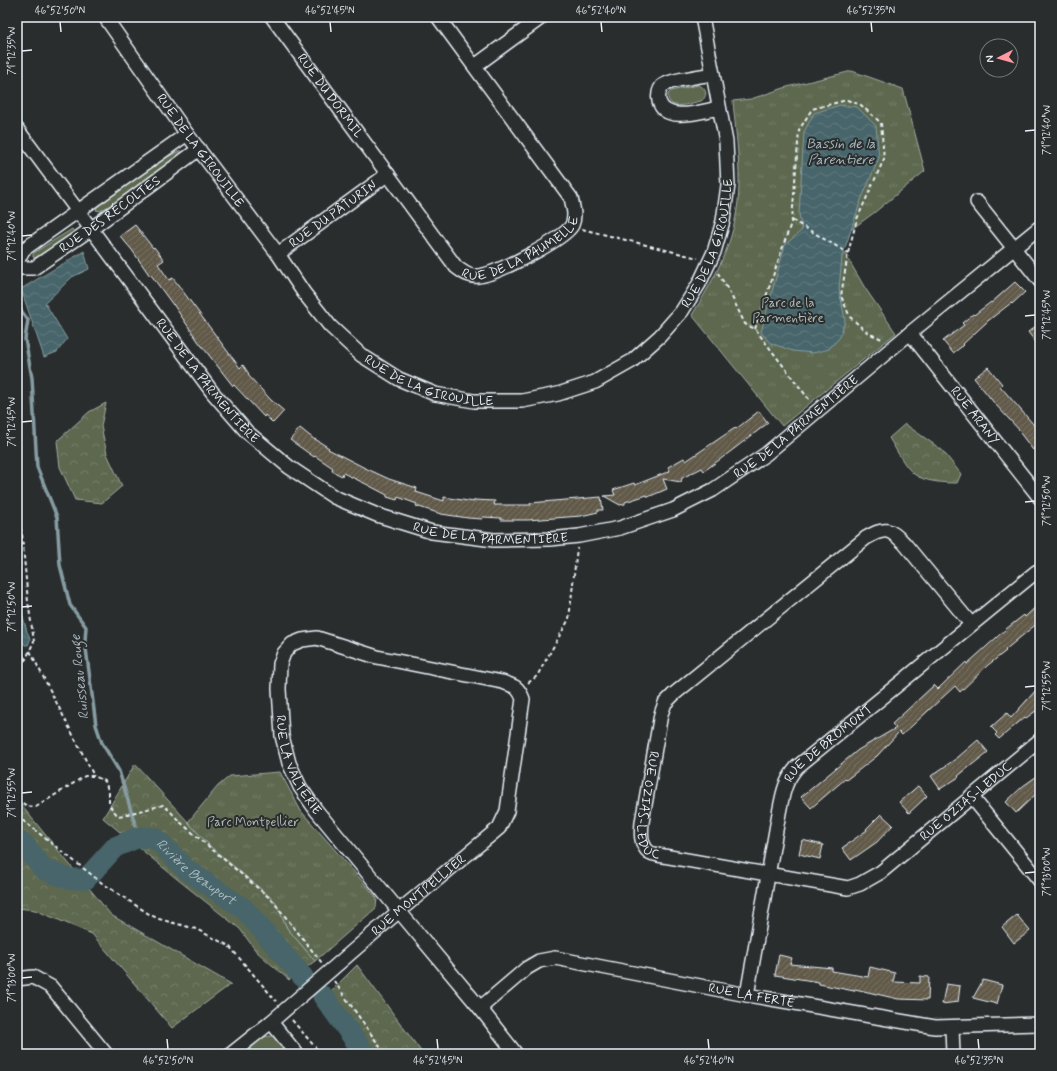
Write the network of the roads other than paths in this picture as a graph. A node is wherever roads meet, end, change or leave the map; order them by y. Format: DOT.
graph roads {
  1 [pos="105,17"];
  2 [pos="272,17"];
  3 [pos="438,17"];
  4 [pos="542,17"];
  5 [pos="702,17"];
  6 [pos="475,66"];
  7 [pos="713,74"];
  8 [pos="719,108"];
  9 [pos="17,129"];
  10 [pos="187,134"];
  11 [pos="198,149"];
  12 [pos="388,174"];
  13 [pos="977,202"];
  14 [pos="79,212"];
  15 [pos="1040,227"];
  16 [pos="91,229"];
  17 [pos="1014,248"];
  18 [pos="278,254"];
  19 [pos="17,262"];
  20 [pos="17,268"];
  21 [pos="1040,281"];
  22 [pos="910,333"];
  23 [pos="1040,498"];
  24 [pos="1040,570"];
  25 [pos="971,624"];
  26 [pos="519,690"];
  27 [pos="1040,740"];
  28 [pos="971,796"];
  29 [pos="768,874"];
  30 [pos="1040,882"];
  31 [pos="399,911"];
  32 [pos="17,979"];
  33 [pos="747,995"];
  34 [pos="480,1008"];
  35 [pos="272,1022"];
  36 [pos="1040,1024"];
  37 [pos="952,1028"];
  38 [pos="106,1054"];
  39 [pos="231,1054"];
  40 [pos="297,1054"];
  41 [pos="516,1054"];
  42 [pos="953,1054"];
  1 -- 10 [label="street, RUE DE LA GIROUILLE"];
  2 -- 12 [label="street, RUE DU DORMIL"];
  3 -- 6 [label="street, RUE DE LA PAUMELLE"];
  4 -- 6 [label="street"];
  5 -- 7 [label="street, RUE DE LA GIROUILLE"];
  6 -- 12 [label="street, RUE DE LA PAUMELLE"];
  7 -- 8 [label="street, RUE DE LA GIROUILLE"];
  7 -- 8 [label="street"];
  8 -- 18 [label="street, RUE DE LA GIROUILLE"];
  9 -- 14 [label="street, RUE DE LA PARMENTIÈRE"];
  10 -- 11 [label="street, RUE DE LA GIROUILLE"];
  10 -- 14 [label="street, RUE DES RÉCOLTES"];
  11 -- 16 [label="street, RUE DES RÉCOLTES"];
  11 -- 18 [label="street, RUE DE LA GIROUILLE"];
  12 -- 18 [label="street, RUE DU PÂTURIN"];
  13 -- 17 [label="street"];
  14 -- 16 [label="street, RUE DE LA PARMENTIÈRE"];
  14 -- 19 [label="street, RUE DES RÉCOLTES"];
  15 -- 17 [label="street, RUE DE LA PARMENTIÈRE"];
  16 -- 20 [label="street, RUE DES RÉCOLTES"];
  16 -- 22 [label="street, RUE DE LA PARMENTIÈRE"];
  17 -- 21 [label="street"];
  17 -- 22 [label="street, RUE DE LA PARMENTIÈRE"];
  22 -- 23 [label="street, RUE ARANY"];
  24 -- 25 [label="street, RUE DE BROMONT"];
  25 -- 29 [label="street, RUE DE BROMONT"];
  25 -- 29 [label="street, RUE OZIAS-LEDUC"];
  26 -- 31 [label="street, RUE MONTPELLIER"];
  26 -- 31 [label="street, RUE LA VALTERIE"];
  27 -- 28 [label="street, RUE OZIAS-LEDUC"];
  28 -- 29 [label="street, RUE OZIAS-LEDUC"];
  28 -- 30 [label="street"];
  29 -- 33 [label="street, RUE DE BROMONT"];
  31 -- 34 [label="street, RUE LA VALTERIE"];
  31 -- 35 [label="street, RUE MONTPELLIER"];
  32 -- 38 [label="street"];
  33 -- 34 [label="street, RUE LA FERTÉ"];
  33 -- 37 [label="street, RUE LA FERTÉ"];
  34 -- 41 [label="street, RUE LA VALTERIE"];
  35 -- 39 [label="street, RUE MONTPELLIER"];
  35 -- 40 [label="street"];
  36 -- 37 [label="street, RUE LA FERTÉ"];
  37 -- 42 [label="street"];
}
